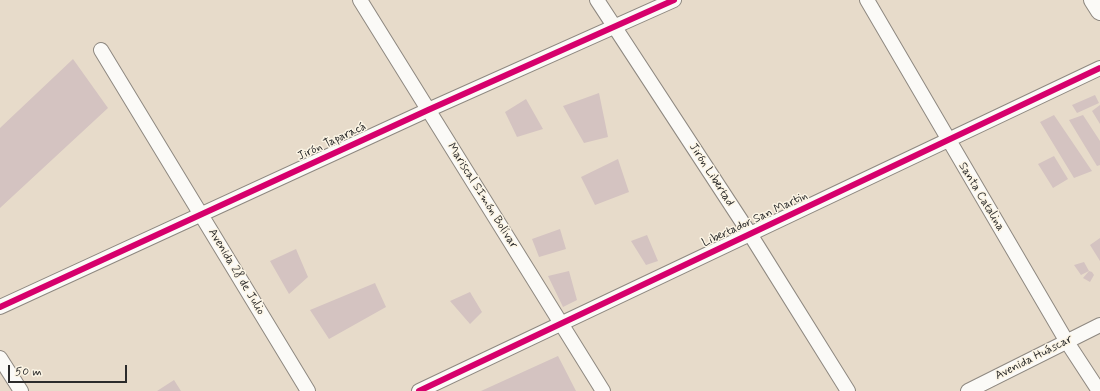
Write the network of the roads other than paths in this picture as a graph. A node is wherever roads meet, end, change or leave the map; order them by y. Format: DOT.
graph roads {
  1 [pos="360,0"];
  2 [pos="597,0"];
  3 [pos="674,0"];
  4 [pos="867,0"];
  5 [pos="1093,0"];
  6 [pos="1100,11"];
  7 [pos="614,27"];
  8 [pos="101,50"];
  9 [pos="1100,68"];
  10 [pos="428,110"];
  11 [pos="948,140"];
  12 [pos="201,215"];
  13 [pos="750,234"];
  14 [pos="0,307"];
  15 [pos="561,324"];
  16 [pos="1100,325"];
  17 [pos="1067,342"];
  18 [pos="0,358"];
  19 [pos="21,391"];
  20 [pos="308,391"];
  21 [pos="419,391"];
  22 [pos="603,391"];
  23 [pos="848,391"];
  24 [pos="968,391"];
  25 [pos="1099,391"];
  1 -- 10 [label="street, Mariscal SImón Bolívar"];
  2 -- 7 [label="street, Jirón Libertad"];
  3 -- 7 [label="street, Jirón Taparacá"];
  4 -- 11 [label="street, Santa Catalina"];
  5 -- 6 [label="street"];
  7 -- 10 [label="street, Jirón Taparacá"];
  7 -- 13 [label="street, Jirón Libertad"];
  8 -- 12 [label="street, Avenida 28 de Julio"];
  9 -- 11 [label="street, Libertador San Martin"];
  10 -- 12 [label="street, Jirón Taparacá"];
  10 -- 15 [label="street, Mariscal SImón Bolívar"];
  11 -- 13 [label="street, Libertador San Martin"];
  11 -- 17 [label="street, Santa Catalina"];
  12 -- 14 [label="street, Jirón Taparacá"];
  12 -- 20 [label="street, Avenida 28 de Julio"];
  13 -- 15 [label="street, Libertador San Martin"];
  13 -- 23 [label="street, Jirón Libertad"];
  15 -- 21 [label="street, Libertador San Martin"];
  15 -- 22 [label="street, Mariscal SImón Bolívar"];
  16 -- 17 [label="street, Avenida Huáscar"];
  17 -- 24 [label="street, Avenida Huáscar"];
  17 -- 25 [label="street, Santa Catalina"];
  18 -- 19 [label="street"];
}
